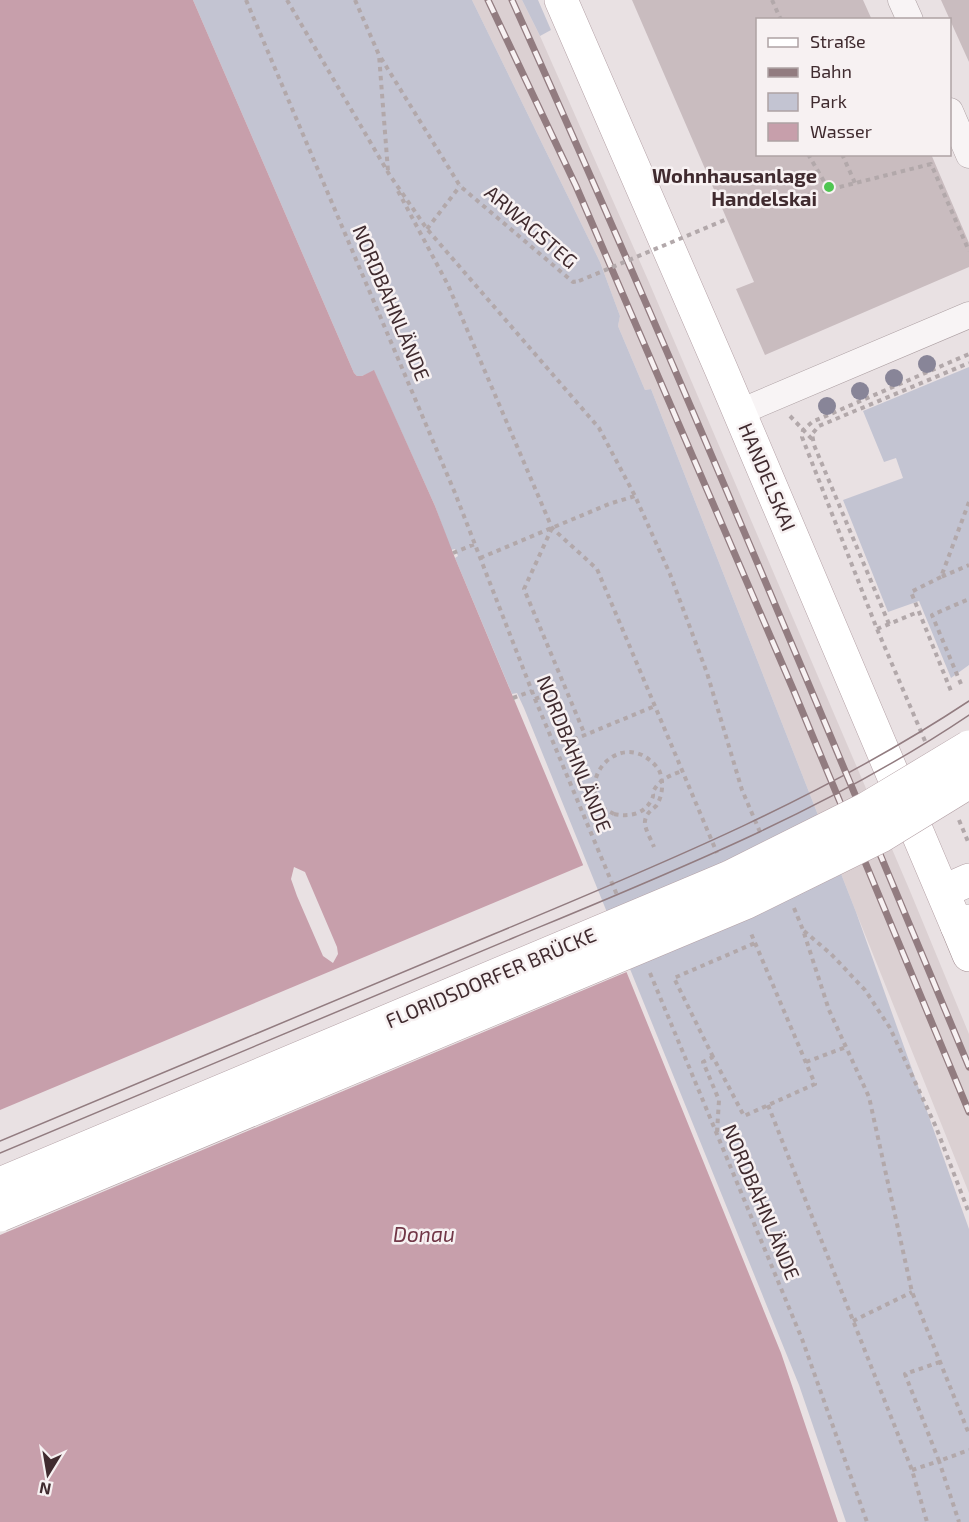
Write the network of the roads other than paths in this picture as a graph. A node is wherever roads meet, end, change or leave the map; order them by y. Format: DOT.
graph roads {
  1 [pos="561,0"];
  2 [pos="901,0"];
  3 [pos="909,18"];
  4 [pos="951,113"];
  5 [pos="969,155"];
  6 [pos="969,315"];
  7 [pos="740,412"];
  8 [pos="969,747"];
  9 [pos="969,782"];
  10 [pos="956,886"];
  11 [pos="963,923"];
  12 [pos="969,955"];
  13 [pos="0,1184"];
  14 [pos="0,1215"];
  1 -- 7 [label="main road, HANDELSKAI"];
  2 -- 3 [label="street"];
  4 -- 5 [label="street"];
  6 -- 7 [label="street"];
  7 -- 10 [label="main road, HANDELSKAI"];
  8 -- 13 [label="main road, FLORIDSDORFER BRÜCKE, bridge"];
  9 -- 14 [label="main road, FLORIDSDORFER BRÜCKE, bridge"];
  10 -- 11 [label="main road, HANDELSKAI"];
  11 -- 12 [label="main road, HANDELSKAI"];
}
